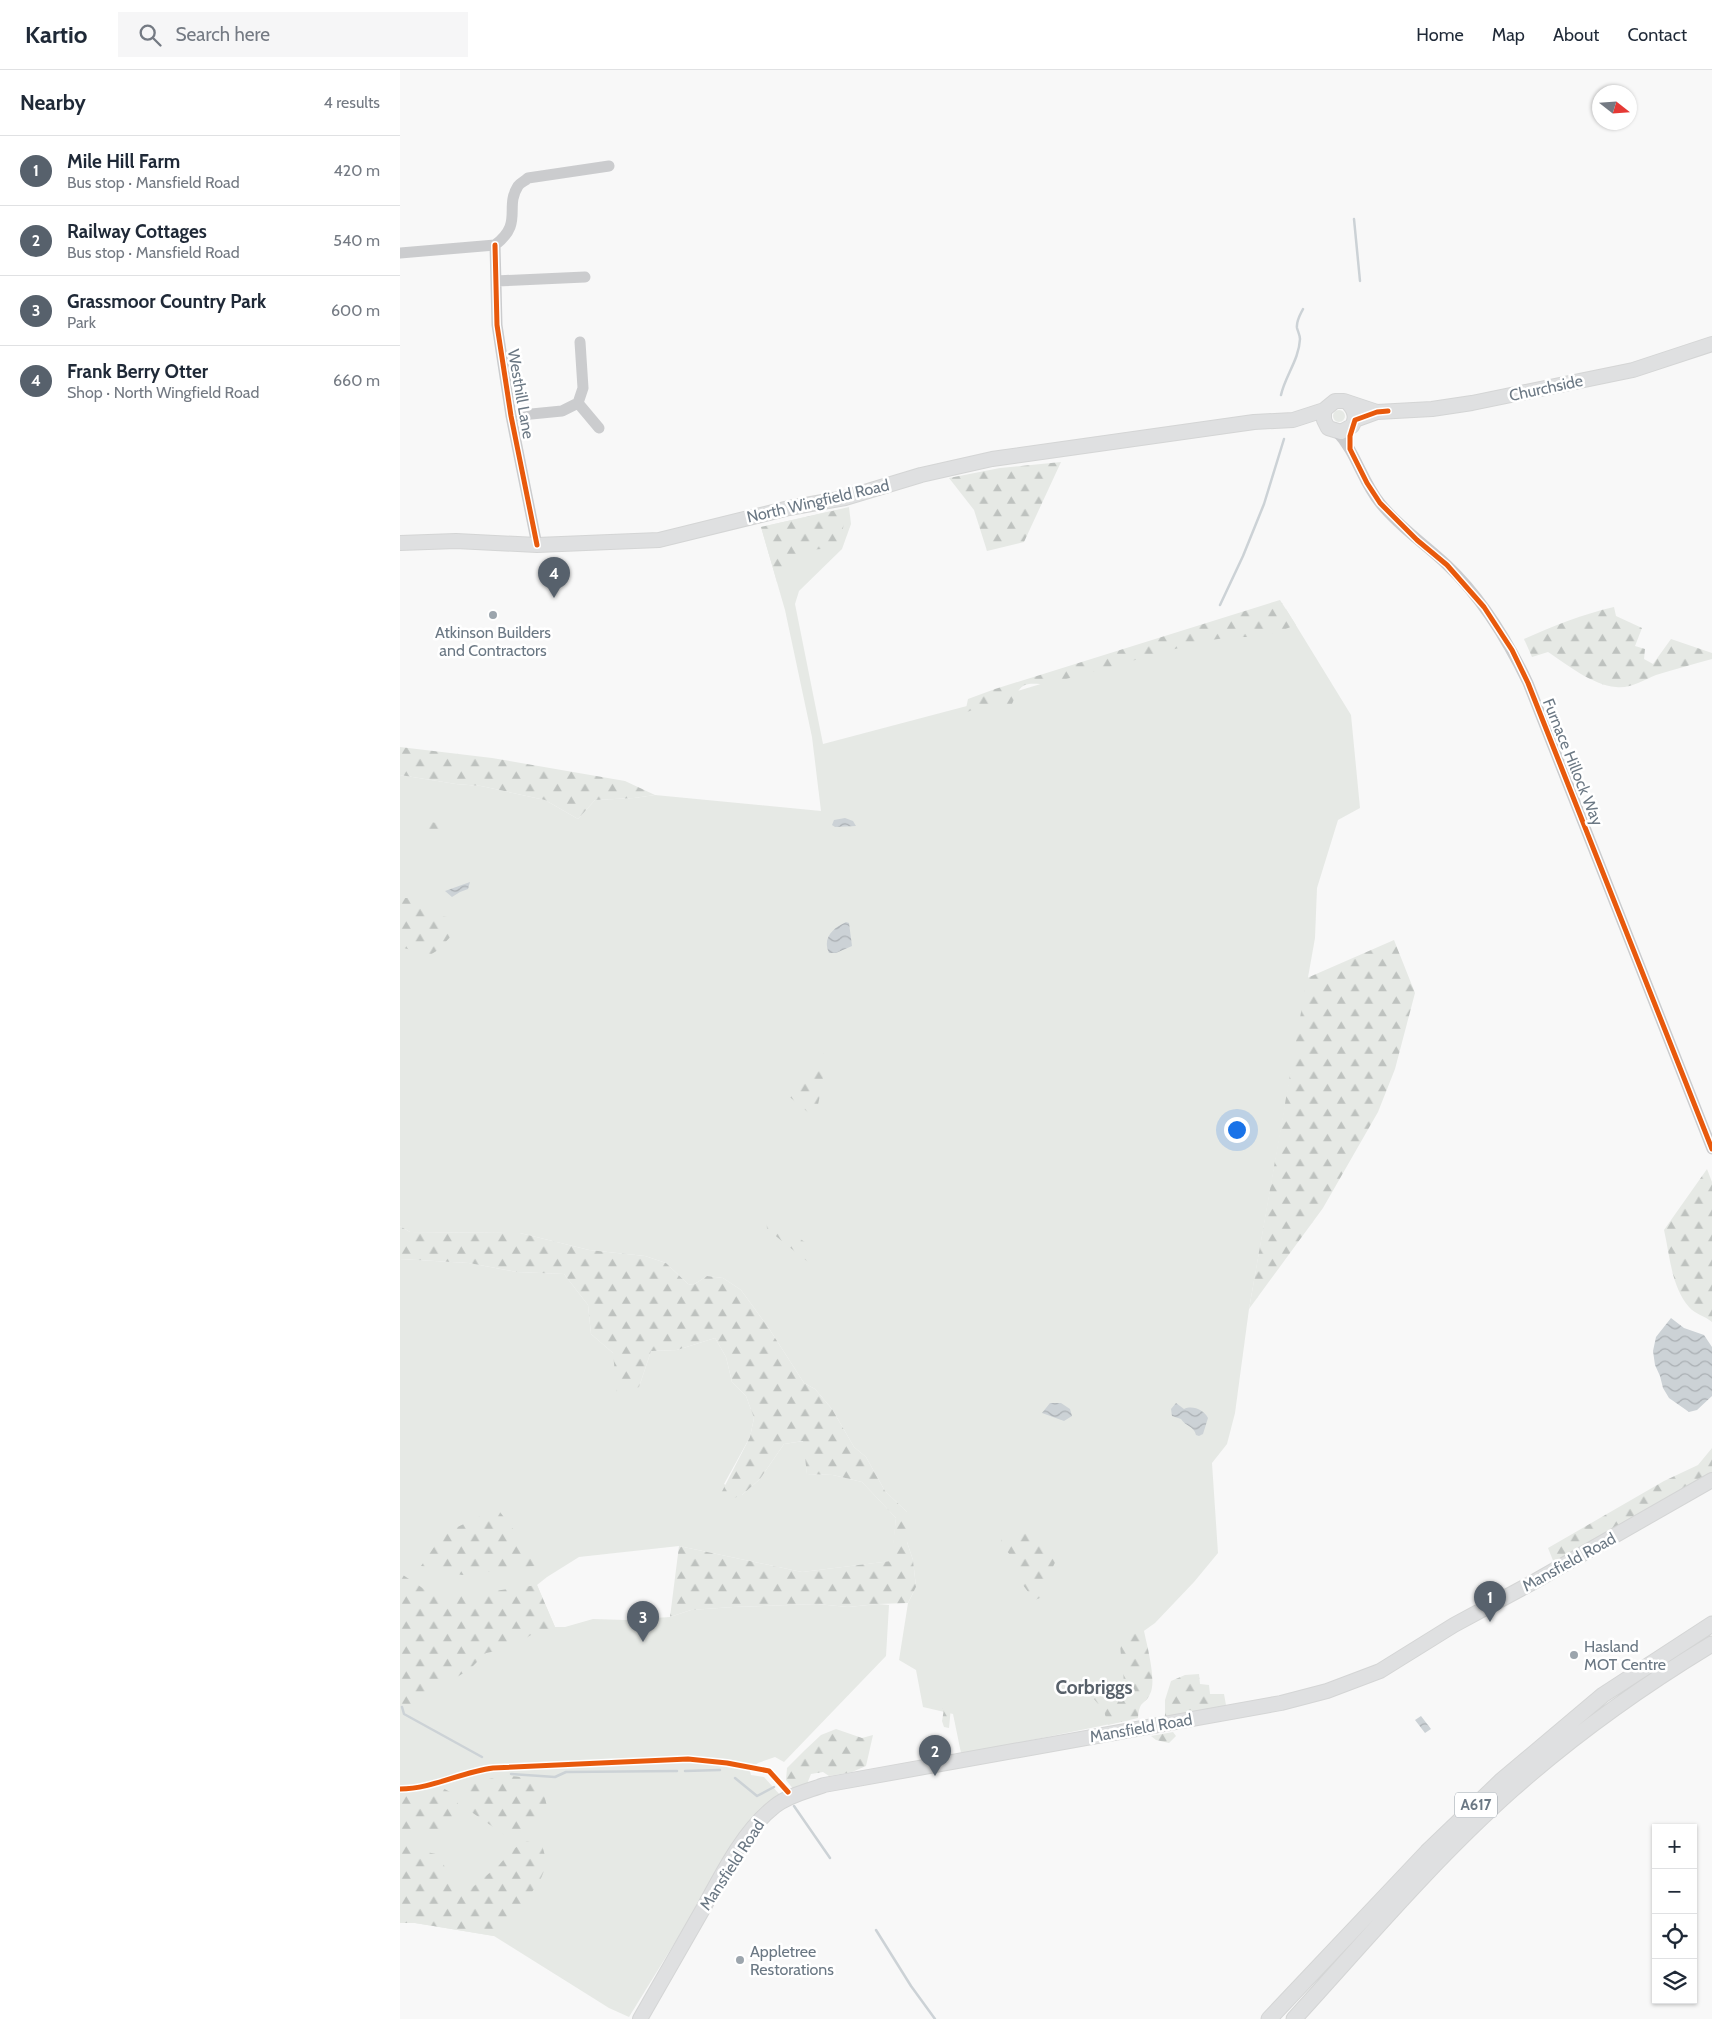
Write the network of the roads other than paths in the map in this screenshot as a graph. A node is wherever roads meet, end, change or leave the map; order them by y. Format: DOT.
graph roads {
  1 [pos="609,166"];
  2 [pos="495,244"];
  3 [pos="400,253"];
  4 [pos="585,277"];
  5 [pos="496,281"];
  6 [pos="580,342"];
  7 [pos="1712,344"];
  8 [pos="578,402"];
  9 [pos="1348,403"];
  10 [pos="1324,410"];
  11 [pos="1377,412"];
  12 [pos="511,416"];
  13 [pos="1293,420"];
  14 [pos="1353,423"];
  15 [pos="599,428"];
  16 [pos="1332,430"];
  17 [pos="1350,449"];
  18 [pos="400,543"];
  19 [pos="538,545"];
  20 [pos="1712,1149"];
  21 [pos="1712,1480"];
  22 [pos="1712,1624"];
  23 [pos="1712,1644"];
  24 [pos="640,2019"];
  25 [pos="1269,2019"];
  26 [pos="1294,2019"];
  1 -- 2 [label="street"];
  2 -- 3 [label="street"];
  2 -- 5 [label="street, Westhill Lane"];
  4 -- 5 [label="street"];
  5 -- 12 [label="street, Westhill Lane"];
  6 -- 8 [label="street"];
  7 -- 11 [label="main road, Churchside"];
  8 -- 12 [label="street"];
  8 -- 15 [label="street"];
  9 -- 10 [label="main road"];
  9 -- 11 [label="main road, Churchside"];
  9 -- 14 [label="main road"];
  10 -- 13 [label="main road, North Wingfield Road"];
  10 -- 16 [label="main road"];
  11 -- 14 [label="main road, Churchside"];
  12 -- 19 [label="street, Westhill Lane"];
  13 -- 16 [label="main road, North Wingfield Road"];
  13 -- 19 [label="main road, North Wingfield Road"];
  14 -- 16 [label="main road"];
  14 -- 17 [label="street"];
  16 -- 17 [label="street, Furnace Hillock Way"];
  17 -- 20 [label="street, Furnace Hillock Way"];
  18 -- 19 [label="main road, North Wingfield Road"];
  21 -- 24 [label="main road, Mansfield Road"];
  22 -- 25 [label="highway, A617"];
  23 -- 26 [label="highway, A617"];
}
